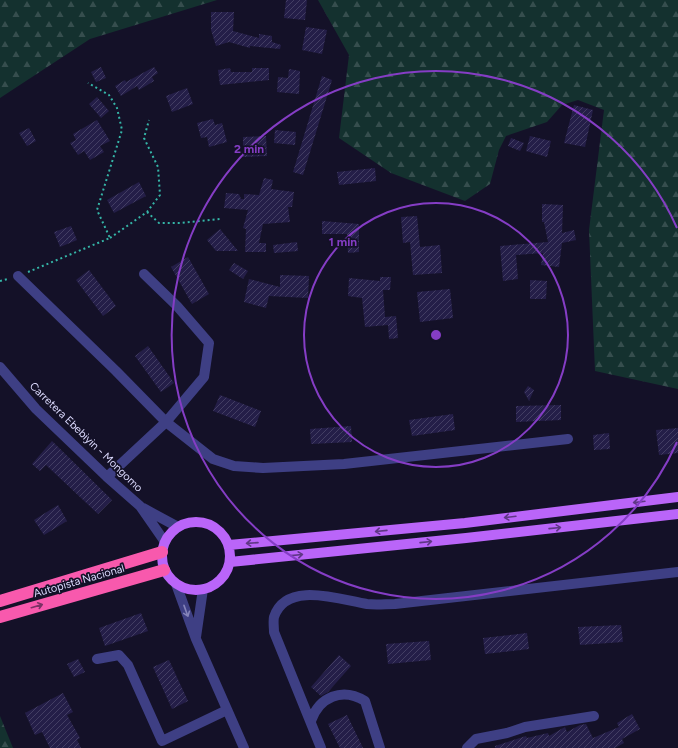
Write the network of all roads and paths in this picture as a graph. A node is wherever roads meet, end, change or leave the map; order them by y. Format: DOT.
graph roads {
  1 [pos="88,83"];
  2 [pos="149,120"];
  3 [pos="147,212"];
  4 [pos="220,219"];
  5 [pos="110,238"];
  6 [pos="144,274"];
  7 [pos="18,276"];
  8 [pos="0,281"];
  9 [pos="0,367"];
  10 [pos="166,422"];
  11 [pos="568,439"];
  12 [pos="107,477"];
  13 [pos="678,497"];
  14 [pos="140,506"];
  15 [pos="678,514"];
  16 [pos="178,527"];
  17 [pos="229,545"];
  18 [pos="163,547"];
  19 [pos="230,562"];
  20 [pos="164,570"];
  21 [pos="678,572"];
  22 [pos="176,584"];
  23 [pos="203,590"];
  24 [pos="0,600"];
  25 [pos="0,617"];
  26 [pos="196,639"];
  27 [pos="97,658"];
  28 [pos="227,710"];
  29 [pos="594,716"];
  30 [pos="310,721"];
  31 [pos="163,745"];
  32 [pos="244,748"];
  33 [pos="321,748"];
  34 [pos="380,748"];
  35 [pos="467,748"];
  1 -- 5 [label="path"];
  2 -- 3 [label="path"];
  3 -- 4 [label="path"];
  3 -- 5 [label="path"];
  5 -- 7 [label="path"];
  6 -- 10 [label="street"];
  7 -- 8 [label="path"];
  7 -- 10 [label="street"];
  9 -- 12 [label="street, Carretera Ebebiyin - Mongomo"];
  10 -- 11 [label="street"];
  10 -- 12 [label="street"];
  12 -- 14 [label="street, Carretera Ebebiyin - Mongomo"];
  13 -- 17 [label="main road, one-way"];
  14 -- 16 [label="street, Carretera Ebebiyin - Mongomo"];
  14 -- 18 [label="street, Carretera Ebebiyin - Mongomo"];
  19 -- 15 [label="main road, one-way"];
  16 -- 17 [label="main road"];
  16 -- 18 [label="main road"];
  17 -- 19 [label="main road"];
  18 -- 20 [label="main road"];
  18 -- 24 [label="highway, Autopista Nacional"];
  19 -- 23 [label="main road"];
  20 -- 22 [label="main road"];
  25 -- 20 [label="highway, Autopista Nacional, one-way"];
  21 -- 30 [label="street"];
  22 -- 23 [label="main road"];
  22 -- 26 [label="street, one-way"];
  23 -- 26 [label="street"];
  26 -- 28 [label="street"];
  27 -- 31 [label="street"];
  28 -- 31 [label="street"];
  28 -- 32 [label="street"];
  29 -- 35 [label="street"];
  30 -- 33 [label="street"];
  30 -- 34 [label="street"];
}
